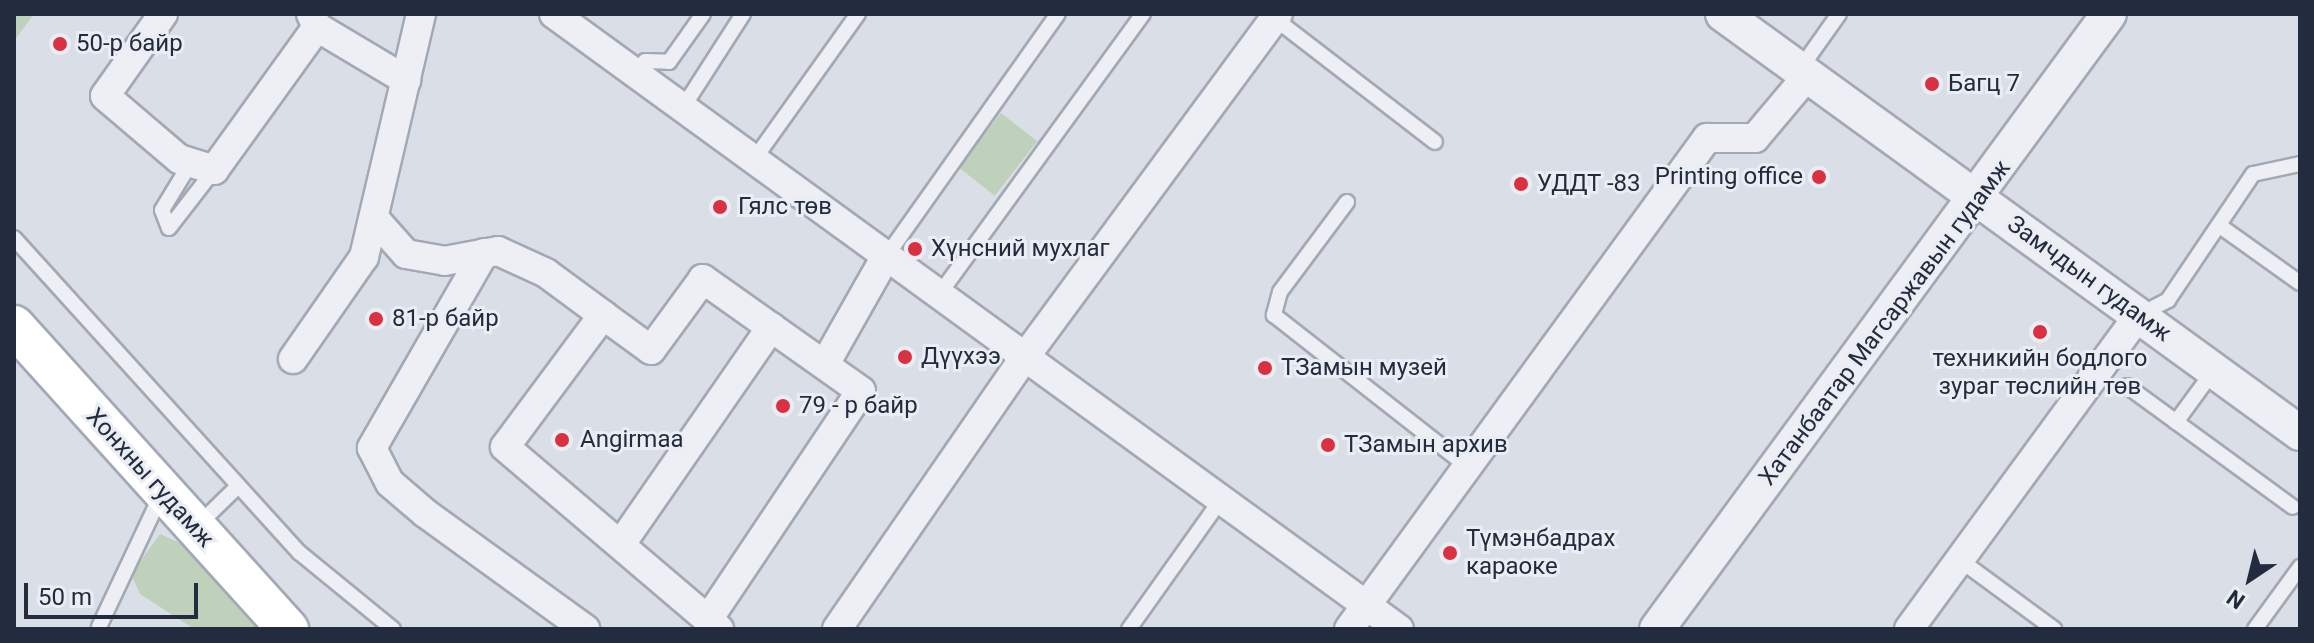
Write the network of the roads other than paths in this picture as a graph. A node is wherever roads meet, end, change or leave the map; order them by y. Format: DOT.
graph roads {
  1 [pos="163,14"];
  2 [pos="421,14"];
  3 [pos="554,14"];
  4 [pos="703,14"];
  5 [pos="743,14"];
  6 [pos="858,14"];
  7 [pos="1058,14"];
  8 [pos="1143,14"];
  9 [pos="1723,14"];
  10 [pos="1839,14"];
  11 [pos="2109,14"];
  12 [pos="1276,16"];
  13 [pos="314,21"];
  14 [pos="1804,72"];
  15 [pos="635,74"];
  16 [pos="406,80"];
  17 [pos="682,109"];
  18 [pos="1435,142"];
  19 [pos="753,161"];
  20 [pos="2300,164"];
  21 [pos="1978,198"];
  22 [pos="1347,202"];
  23 [pos="374,218"];
  24 [pos="2220,226"];
  25 [pos="14,238"];
  26 [pos="484,253"];
  27 [pos="885,258"];
  28 [pos="2300,283"];
  29 [pos="937,297"];
  30 [pos="603,315"];
  31 [pos="2139,315"];
  32 [pos="14,326"];
  33 [pos="771,327"];
  34 [pos="293,359"];
  35 [pos="1022,361"];
  36 [pos="825,364"];
  37 [pos="2214,370"];
  38 [pos="2127,386"];
  39 [pos="2176,422"];
  40 [pos="2300,433"];
  41 [pos="1468,467"];
  42 [pos="237,487"];
  43 [pos="163,493"];
  44 [pos="1220,501"];
  45 [pos="2293,507"];
  46 [pos="195,528"];
  47 [pos="621,544"];
  48 [pos="1960,560"];
  49 [pos="2300,567"];
  50 [pos="1367,606"];
  51 [pos="714,624"];
  52 [pos="100,628"];
  53 [pos="288,629"];
  54 [pos="393,629"];
  55 [pos="585,629"];
  56 [pos="837,629"];
  57 [pos="1129,629"];
  58 [pos="1349,629"];
  59 [pos="1399,629"];
  60 [pos="1657,629"];
  61 [pos="1909,629"];
  62 [pos="2054,629"];
  63 [pos="2255,629"];
  1 -- 13 [label="street"];
  2 -- 16 [label="street"];
  3 -- 15 [label="street"];
  4 -- 15 [label="lane"];
  5 -- 17 [label="lane"];
  6 -- 19 [label="lane"];
  7 -- 27 [label="lane"];
  8 -- 29 [label="lane"];
  9 -- 14 [label="street, Замчдын гудамж"];
  10 -- 14 [label="lane"];
  11 -- 21 [label="street, Хатанбаатар Магсаржавын гудамж"];
  12 -- 18 [label="lane"];
  12 -- 35 [label="street"];
  13 -- 16 [label="street"];
  14 -- 21 [label="street, Замчдын гудамж"];
  14 -- 41 [label="street"];
  15 -- 17 [label="street"];
  16 -- 23 [label="street"];
  17 -- 19 [label="street"];
  19 -- 27 [label="street"];
  20 -- 24 [label="lane"];
  21 -- 31 [label="street, Замчдын гудамж"];
  21 -- 60 [label="street, Хатанбаатар Магсаржавын гудамж"];
  22 -- 41 [label="lane"];
  23 -- 26 [label="street"];
  23 -- 34 [label="street"];
  24 -- 28 [label="lane"];
  24 -- 31 [label="lane"];
  25 -- 42 [label="lane"];
  26 -- 30 [label="street"];
  26 -- 55 [label="street"];
  27 -- 29 [label="street"];
  27 -- 36 [label="street"];
  29 -- 35 [label="street"];
  30 -- 33 [label="street"];
  30 -- 47 [label="street"];
  31 -- 37 [label="street, Замчдын гудамж"];
  31 -- 48 [label="street"];
  32 -- 43 [label="main road, Хонхны гудамж"];
  33 -- 36 [label="street"];
  33 -- 47 [label="street"];
  35 -- 44 [label="street"];
  35 -- 56 [label="street"];
  36 -- 51 [label="street"];
  37 -- 39 [label="lane"];
  37 -- 40 [label="street, Замчдын гудамж"];
  38 -- 39 [label="lane"];
  39 -- 45 [label="lane"];
  41 -- 50 [label="street"];
  42 -- 46 [label="lane"];
  42 -- 54 [label="lane"];
  43 -- 46 [label="main road, Хонхны гудамж"];
  43 -- 52 [label="lane"];
  44 -- 50 [label="street"];
  44 -- 57 [label="lane"];
  46 -- 53 [label="main road, Хонхны гудамж"];
  47 -- 51 [label="street"];
  48 -- 61 [label="street"];
  48 -- 62 [label="lane"];
  49 -- 63 [label="lane"];
  50 -- 58 [label="street"];
  50 -- 59 [label="street"];
}
